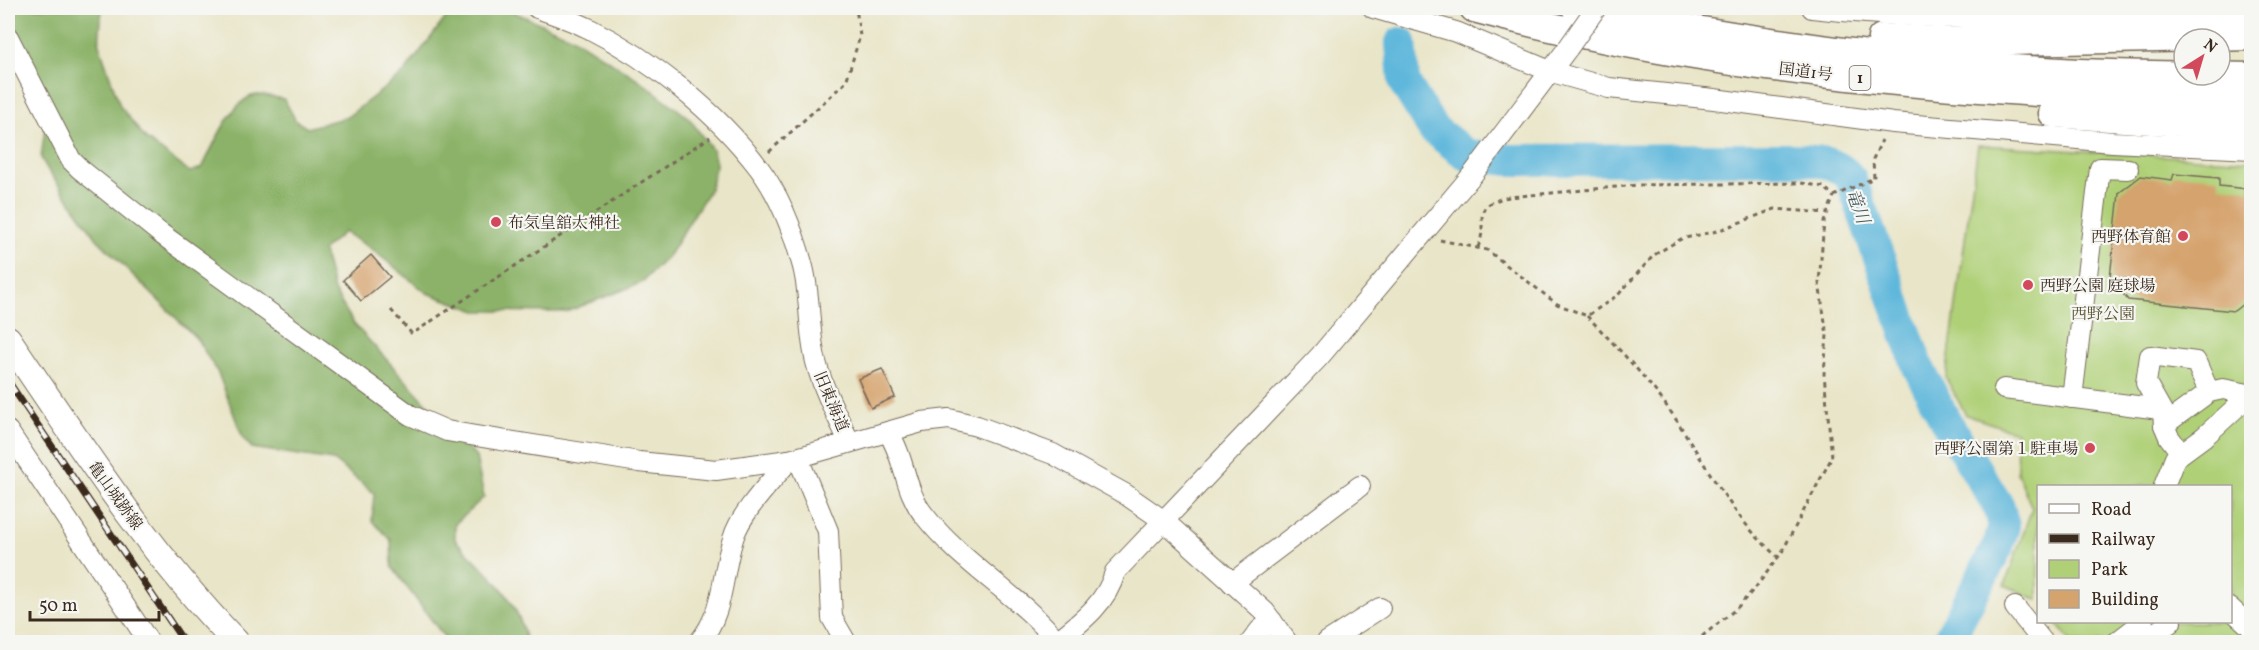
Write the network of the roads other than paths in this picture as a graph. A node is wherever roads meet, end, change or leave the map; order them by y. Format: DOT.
graph roads {
  1 [pos="537,8"];
  2 [pos="1373,8"];
  3 [pos="1474,8"];
  4 [pos="1576,8"];
  5 [pos="1596,8"];
  6 [pos="1812,8"];
  7 [pos="2252,18"];
  8 [pos="1643,34"];
  9 [pos="2252,36"];
  10 [pos="8,37"];
  11 [pos="1552,72"];
  12 [pos="2252,77"];
  13 [pos="2252,101"];
  14 [pos="2252,127"];
  15 [pos="2252,149"];
  16 [pos="2128,169"];
  17 [pos="8,339"];
  18 [pos="2004,389"];
  19 [pos="2209,392"];
  20 [pos="2250,394"];
  21 [pos="2072,398"];
  22 [pos="2162,417"];
  23 [pos="8,431"];
  24 [pos="888,432"];
  25 [pos="849,441"];
  26 [pos="2181,453"];
  27 [pos="794,459"];
  28 [pos="2164,485"];
  29 [pos="1360,486"];
  30 [pos="1164,521"];
  31 [pos="1232,583"];
  32 [pos="2252,604"];
  33 [pos="2015,607"];
  34 [pos="2232,607"];
  35 [pos="1380,608"];
  36 [pos="2232,609"];
  37 [pos="1272,621"];
  38 [pos="2141,623"];
  39 [pos="2167,623"];
  40 [pos="2252,628"];
  41 [pos="149,642"];
  42 [pos="236,642"];
  43 [pos="699,642"];
  44 [pos="846,642"];
  45 [pos="1056,642"];
  46 [pos="1251,642"];
  47 [pos="1287,642"];
  48 [pos="1327,642"];
  49 [pos="2043,642"];
  50 [pos="2117,642"];
  51 [pos="2142,642"];
  1 -- 25 [label="street, 旧東海道"];
  2 -- 11 [label="street"];
  3 -- 8 [label="highway, 国道1号 / 1"];
  4 -- 8 [label="highway, 国道1号 / 1"];
  5 -- 11 [label="street, bridge"];
  6 -- 7 [label="street"];
  8 -- 9 [label="highway"];
  8 -- 12 [label="highway, 国道1号 / 1"];
  8 -- 13 [label="highway, 国道1号 / 1"];
  8 -- 14 [label="highway"];
  10 -- 27 [label="street"];
  11 -- 15 [label="street"];
  11 -- 30 [label="street"];
  16 -- 21 [label="street"];
  17 -- 42 [label="main road, 亀山城跡線"];
  18 -- 21 [label="street"];
  19 -- 20 [label="street"];
  19 -- 22 [label="street"];
  19 -- 22 [label="street"];
  20 -- 26 [label="street"];
  21 -- 22 [label="street"];
  22 -- 26 [label="street"];
  23 -- 41 [label="street"];
  24 -- 25 [label="street, 旧東海道"];
  24 -- 30 [label="street, 旧東海道"];
  24 -- 45 [label="street"];
  25 -- 27 [label="street"];
  26 -- 28 [label="street"];
  27 -- 43 [label="street"];
  27 -- 44 [label="street"];
  29 -- 31 [label="street"];
  30 -- 31 [label="street, 旧東海道"];
  30 -- 45 [label="street"];
  31 -- 37 [label="street, 旧東海道"];
  32 -- 34 [label="street"];
  33 -- 49 [label="street"];
  35 -- 48 [label="street"];
  36 -- 40 [label="street"];
  37 -- 46 [label="street"];
  37 -- 47 [label="street, 旧東海道"];
  38 -- 50 [label="street"];
  39 -- 51 [label="street"];
}
